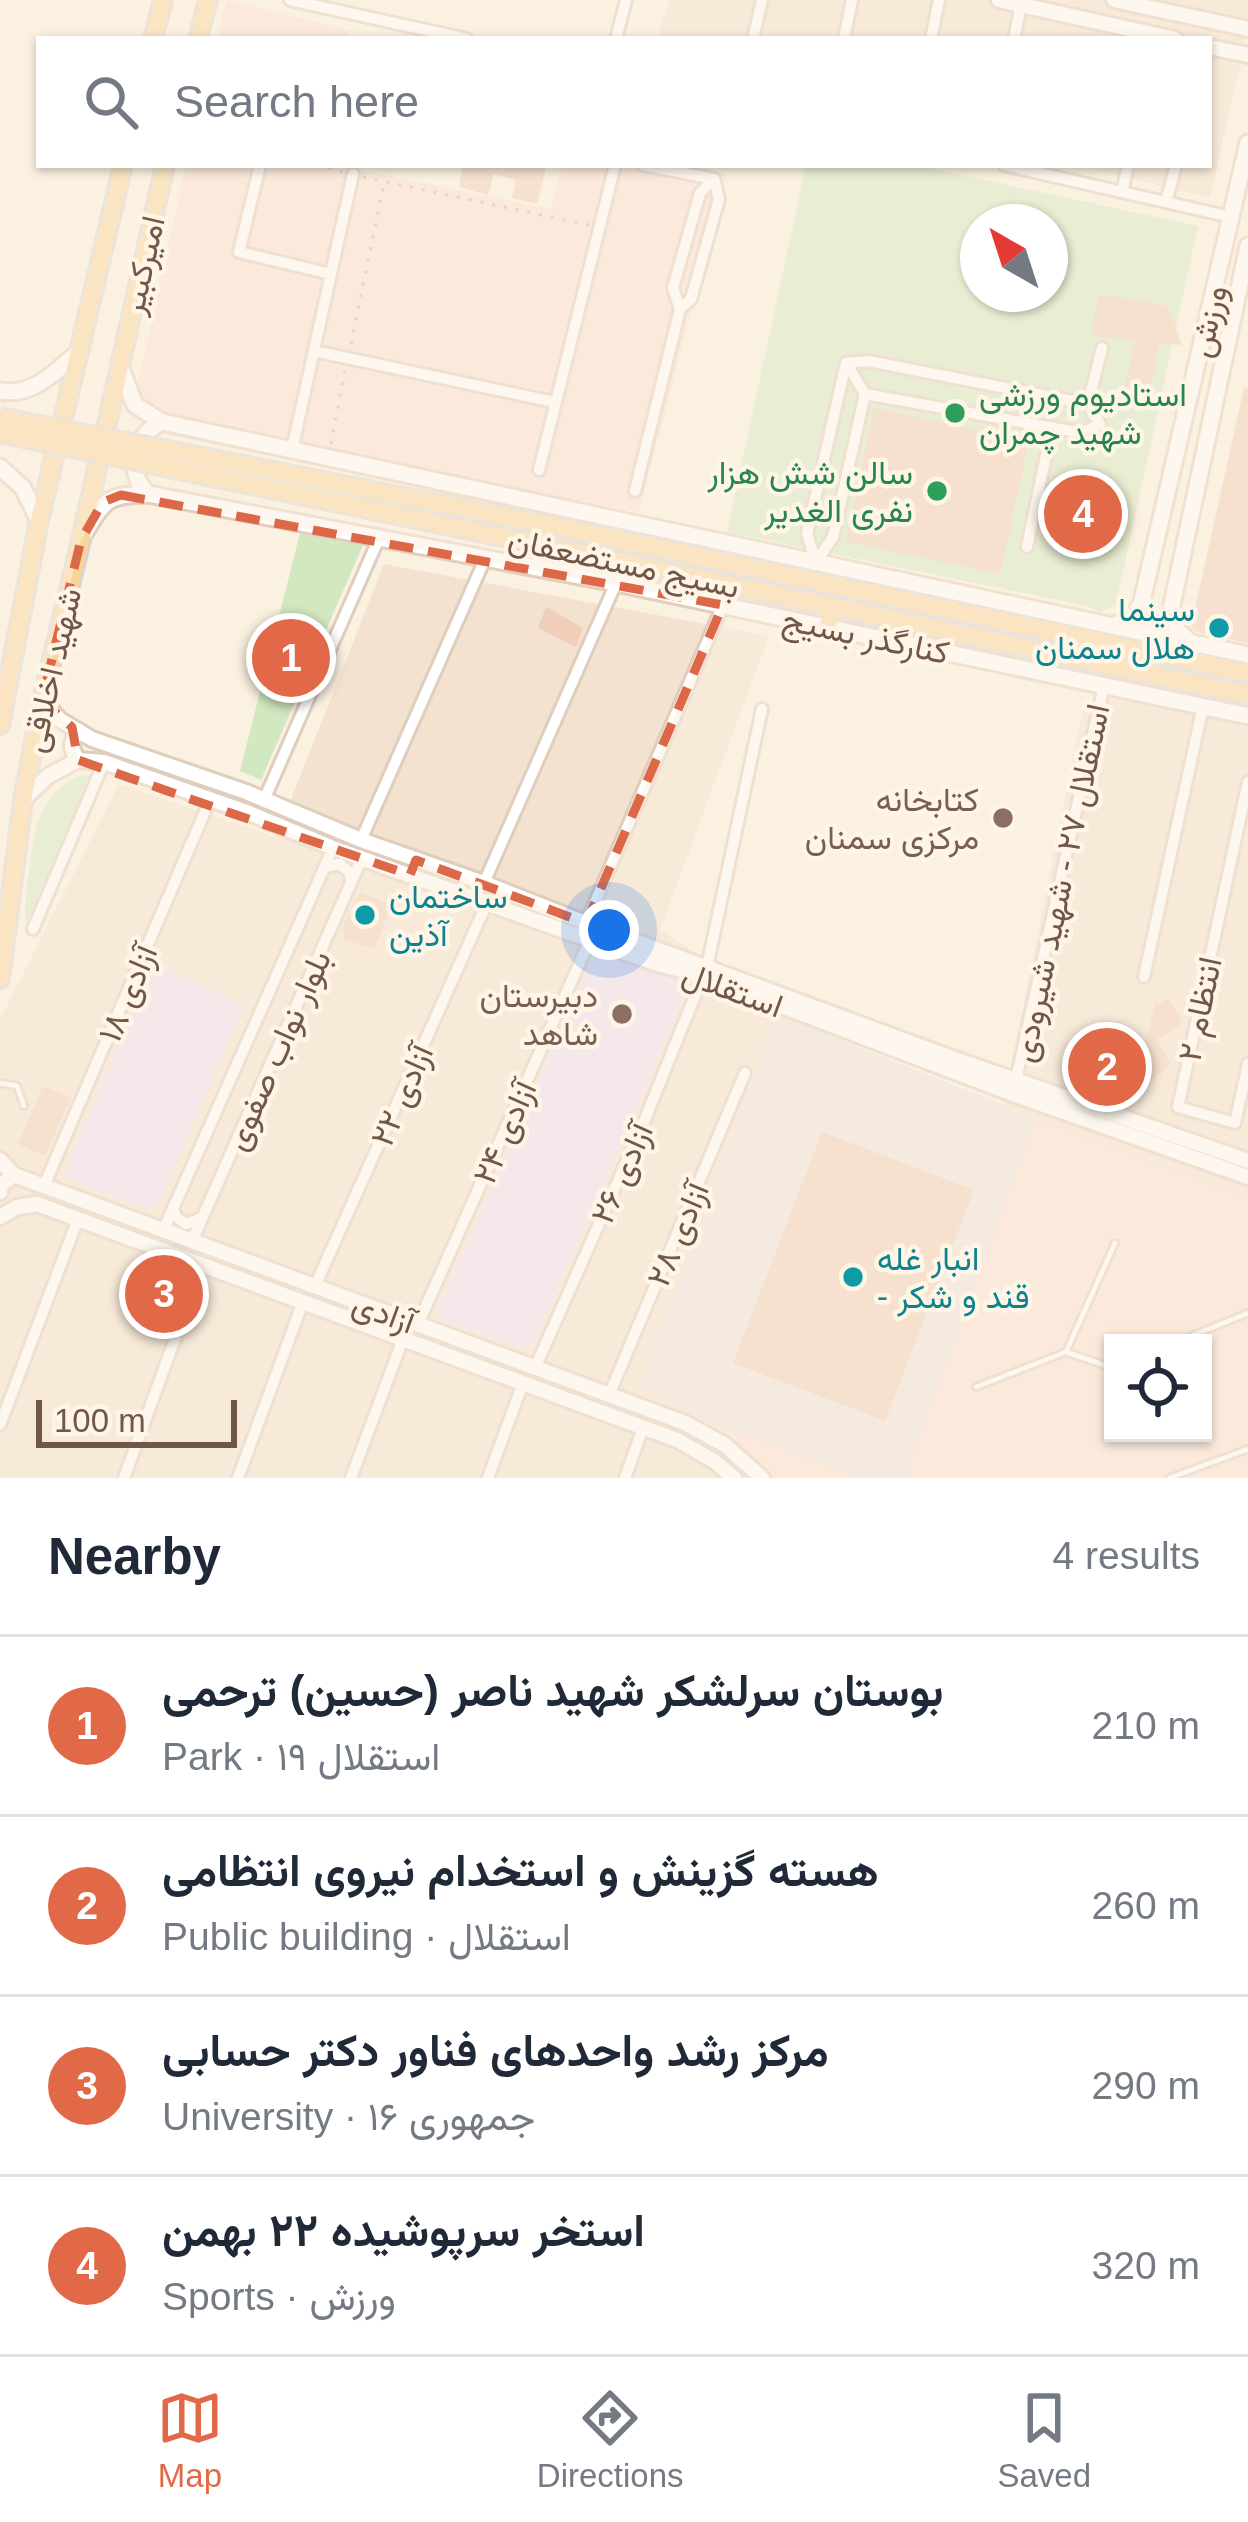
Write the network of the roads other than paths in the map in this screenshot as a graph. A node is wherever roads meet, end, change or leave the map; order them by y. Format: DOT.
graph roads {
  1 [pos="163,0"];
  2 [pos="208,0"];
  3 [pos="290,0"];
  4 [pos="626,0"];
  5 [pos="762,0"];
  6 [pos="852,0"];
  7 [pos="939,0"];
  8 [pos="999,0"];
  9 [pos="1114,0"];
  10 [pos="1147,3"];
  11 [pos="1021,5"];
  12 [pos="1244,28"];
  13 [pos="1107,32"];
  14 [pos="154,36"];
  15 [pos="198,36"];
  16 [pos="453,36"];
  17 [pos="617,36"];
  18 [pos="753,36"];
  19 [pos="845,36"];
  20 [pos="932,36"];
  21 [pos="1015,36"];
  22 [pos="1146,36"];
  23 [pos="1240,54"];
  24 [pos="1248,143"];
  25 [pos="123,168"];
  26 [pos="164,168"];
  27 [pos="259,168"];
  28 [pos="614,168"];
  29 [pos="659,168"];
  30 [pos="1017,168"];
  31 [pos="1071,168"];
  32 [pos="1127,168"];
  33 [pos="1175,168"];
  34 [pos="352,174"];
  35 [pos="714,178"];
  36 [pos="1069,180"];
  37 [pos="1123,192"];
  38 [pos="1166,202"];
  39 [pos="1231,217"];
  40 [pos="1248,246"];
  41 [pos="331,274"];
  42 [pos="680,309"];
  43 [pos="1102,348"];
  44 [pos="80,351"];
  45 [pos="314,351"];
  46 [pos="846,363"];
  47 [pos="120,365"];
  48 [pos="0,391"];
  49 [pos="866,394"];
  50 [pos="554,402"];
  51 [pos="1088,404"];
  52 [pos="0,417"];
  53 [pos="162,422"];
  54 [pos="1052,427"];
  55 [pos="0,433"];
  56 [pos="292,450"];
  57 [pos="0,466"];
  58 [pos="539,470"];
  59 [pos="635,491"];
  60 [pos="148,494"];
  61 [pos="39,521"];
  62 [pos="379,538"];
  63 [pos="81,540"];
  64 [pos="1027,548"];
  65 [pos="485,559"];
  66 [pos="817,562"];
  67 [pos="616,583"];
  68 [pos="723,605"];
  69 [pos="832,605"];
  70 [pos="1114,625"];
  71 [pos="828,626"];
  72 [pos="1085,628"];
  73 [pos="1191,643"];
  74 [pos="1248,655"];
  75 [pos="1248,673"];
  76 [pos="1103,685"];
  77 [pos="1248,695"];
  78 [pos="42,700"];
  79 [pos="1203,706"];
  80 [pos="762,709"];
  81 [pos="1248,716"];
  82 [pos="0,725"];
  83 [pos="79,731"];
  84 [pos="78,760"];
  85 [pos="104,762"];
  86 [pos="1248,782"];
  87 [pos="23,800"];
  88 [pos="211,800"];
  89 [pos="263,800"];
  90 [pos="361,840"];
  91 [pos="333,848"];
  92 [pos="362,858"];
  93 [pos="416,860"];
  94 [pos="325,867"];
  95 [pos="410,875"];
  96 [pos="352,881"];
  97 [pos="484,883"];
  98 [pos="488,903"];
  99 [pos="586,923"];
  100 [pos="33,929"];
  101 [pos="590,940"];
  102 [pos="705,971"];
  103 [pos="1144,977"];
  104 [pos="0,979"];
  105 [pos="870,1033"];
  106 [pos="1248,1064"];
  107 [pos="745,1073"];
  108 [pos="1016,1080"];
  109 [pos="0,1083"];
  110 [pos="23,1106"];
  111 [pos="0,1160"];
  112 [pos="1248,1161"];
  113 [pos="14,1175"];
  114 [pos="1248,1177"];
  115 [pos="44,1186"];
  116 [pos="2,1205"];
  117 [pos="173,1209"];
  118 [pos="202,1218"];
  119 [pos="78,1219"];
  120 [pos="164,1231"];
  121 [pos="192,1241"];
  122 [pos="1115,1244"];
  123 [pos="202,1265"];
  124 [pos="315,1286"];
  125 [pos="302,1302"];
  126 [pos="368,1306"];
  127 [pos="1248,1313"];
  128 [pos="361,1323"];
  129 [pos="418,1324"];
  130 [pos="1196,1334"];
  131 [pos="403,1339"];
  132 [pos="1066,1352"];
  133 [pos="1104,1365"];
  134 [pos="535,1368"];
  135 [pos="523,1383"];
  136 [pos="976,1387"];
  137 [pos="609,1395"];
  138 [pos="0,1425"];
  139 [pos="643,1428"];
  140 [pos="1248,1449"];
  141 [pos="124,1478"];
  142 [pos="238,1478"];
  143 [pos="351,1478"];
  144 [pos="488,1478"];
  145 [pos="625,1478"];
  146 [pos="734,1478"];
  147 [pos="762,1478"];
  148 [pos="1169,1478"];
  1 -- 14 [label="main road"];
  2 -- 15 [label="main road"];
  3 -- 16 [label="street"];
  4 -- 17 [label="street"];
  5 -- 18 [label="street"];
  6 -- 19 [label="street"];
  7 -- 20 [label="street"];
  8 -- 11 [label="street"];
  9 -- 10 [label="street"];
  10 -- 12 [label="street"];
  11 -- 13 [label="street"];
  11 -- 21 [label="street"];
  12 -- 23 [label="street"];
  13 -- 22 [label="street"];
  24 -- 39 [label="main road, ورزش"];
  25 -- 44 [label="main road, امیرکبیر"];
  26 -- 47 [label="main road, امیرکبیر"];
  27 -- 41 [label="street"];
  28 -- 50 [label="street"];
  29 -- 35 [label="street"];
  30 -- 36 [label="street"];
  31 -- 36 [label="street"];
  32 -- 37 [label="street"];
  33 -- 38 [label="street"];
  34 -- 41 [label="street"];
  35 -- 42 [label="street"];
  35 -- 42 [label="street"];
  36 -- 37 [label="street"];
  37 -- 38 [label="street"];
  38 -- 39 [label="street"];
  39 -- 70 [label="main road, ورزش"];
  40 -- 73 [label="main road, ورزش"];
  41 -- 45 [label="street"];
  42 -- 59 [label="street"];
  43 -- 51 [label="street"];
  44 -- 48 [label="main road"];
  44 -- 61 [label="main road, شهید اخلاقی"];
  45 -- 50 [label="street"];
  45 -- 56 [label="street"];
  46 -- 49 [label="street"];
  46 -- 51 [label="street"];
  46 -- 66 [label="street"];
  47 -- 53 [label="main road"];
  47 -- 63 [label="main road, شهید اخلاقی"];
  49 -- 54 [label="street"];
  49 -- 66 [label="street"];
  50 -- 58 [label="street"];
  51 -- 54 [label="street"];
  52 -- 72 [label="main road, بسیج مستضعفان, bridge"];
  53 -- 56 [label="main road, کنارگذر بسیج"];
  53 -- 60 [label="main road"];
  54 -- 64 [label="street"];
  55 -- 69 [label="main road, بسیج مستضعفان, bridge"];
  56 -- 66 [label="main road, کنارگذر بسیج"];
  57 -- 61 [label="main road"];
  60 -- 62 [label="main road, کنارگذر بسیج"];
  60 -- 63 [label="main road"];
  61 -- 82 [label="main road, شهید اخلاقی"];
  62 -- 65 [label="main road, کنارگذر بسیج"];
  62 -- 89 [label="street"];
  63 -- 78 [label="main road, شهید اخلاقی"];
  65 -- 67 [label="main road, کنارگذر بسیج"];
  65 -- 90 [label="street"];
  66 -- 72 [label="main road, کنارگذر بسیج"];
  67 -- 68 [label="main road, کنارگذر بسیج"];
  67 -- 97 [label="street"];
  68 -- 71 [label="main road, کنارگذر بسیج"];
  68 -- 99 [label="street"];
  69 -- 71 [label="main road"];
  69 -- 77 [label="main road, بسیج مستضعفان"];
  70 -- 72 [label="main road, کنارگذر بسیج"];
  70 -- 73 [label="main road, کنارگذر بسیج"];
  71 -- 76 [label="main road, کنارگذر بسیج"];
  72 -- 75 [label="main road, بسیج مستضعفان"];
  73 -- 74 [label="main road, کنارگذر بسیج"];
  76 -- 79 [label="main road, کنارگذر بسیج"];
  76 -- 108 [label="street, استقلال ۲۷ - شهید شیرودی"];
  78 -- 83 [label="street, استقلال"];
  78 -- 87 [label="main road, شهید اخلاقی"];
  79 -- 81 [label="main road, کنارگذر بسیج"];
  79 -- 103 [label="street"];
  80 -- 102 [label="street, آزادی ۲۶"];
  83 -- 84 [label="street"];
  83 -- 89 [label="street, استقلال"];
  84 -- 85 [label="street, استقلال"];
  84 -- 87 [label="street"];
  85 -- 88 [label="street, استقلال"];
  85 -- 100 [label="street"];
  86 -- 106 [label="street, انتظام ۲"];
  87 -- 104 [label="main road, شهید اخلاقی"];
  88 -- 91 [label="street, استقلال"];
  88 -- 115 [label="street, آزادی ۱۸"];
  89 -- 90 [label="street, استقلال"];
  90 -- 93 [label="street, استقلال"];
  91 -- 92 [label="street, استقلال"];
  91 -- 94 [label="street, بلوار نواب صفوی"];
  92 -- 95 [label="street, استقلال"];
  92 -- 96 [label="street, بلوار نواب صفوی"];
  93 -- 95 [label="street"];
  93 -- 97 [label="street, استقلال"];
  94 -- 96 [label="street"];
  94 -- 117 [label="street, بلوار نواب صفوی"];
  95 -- 98 [label="street, استقلال"];
  96 -- 118 [label="street, بلوار نواب صفوی"];
  97 -- 99 [label="street, استقلال"];
  98 -- 101 [label="street, استقلال"];
  98 -- 124 [label="street, آزادی ۲۲"];
  99 -- 102 [label="street, استقلال"];
  101 -- 102 [label="street, استقلال"];
  101 -- 129 [label="street, آزادی ۲۴"];
  102 -- 105 [label="street, استقلال"];
  102 -- 134 [label="street, آزادی ۲۶"];
  105 -- 108 [label="street, استقلال"];
  105 -- 114 [label="street, استقلال"];
  107 -- 137 [label="street, آزادی ۲۸"];
  108 -- 112 [label="street, استقلال"];
  109 -- 110 [label="lane"];
  111 -- 113 [label="street, آزادی"];
  113 -- 115 [label="street, آزادی"];
  113 -- 116 [label="street"];
  115 -- 120 [label="street, آزادی"];
  116 -- 119 [label="street, آزادی"];
  117 -- 118 [label="street"];
  117 -- 120 [label="street, بلوار نواب صفوی"];
  118 -- 121 [label="street, بلوار نواب صفوی"];
  119 -- 123 [label="street, آزادی"];
  119 -- 138 [label="street"];
  120 -- 121 [label="street, آزادی"];
  121 -- 124 [label="street, آزادی"];
  122 -- 132 [label="lane"];
  123 -- 125 [label="street, آزادی"];
  123 -- 141 [label="street"];
  124 -- 126 [label="street, آزادی"];
  125 -- 128 [label="street, آزادی"];
  125 -- 142 [label="street"];
  126 -- 128 [label="street"];
  126 -- 129 [label="street, آزادی"];
  127 -- 130 [label="lane"];
  128 -- 131 [label="street, آزادی"];
  129 -- 134 [label="street, آزادی"];
  131 -- 135 [label="street, آزادی"];
  131 -- 143 [label="street"];
  132 -- 133 [label="lane"];
  132 -- 136 [label="lane"];
  134 -- 137 [label="street, آزادی"];
  135 -- 139 [label="street, آزادی"];
  135 -- 144 [label="street"];
  137 -- 147 [label="street, آزادی"];
  139 -- 145 [label="street"];
  139 -- 146 [label="street, آزادی"];
  140 -- 148 [label="lane"];
}
